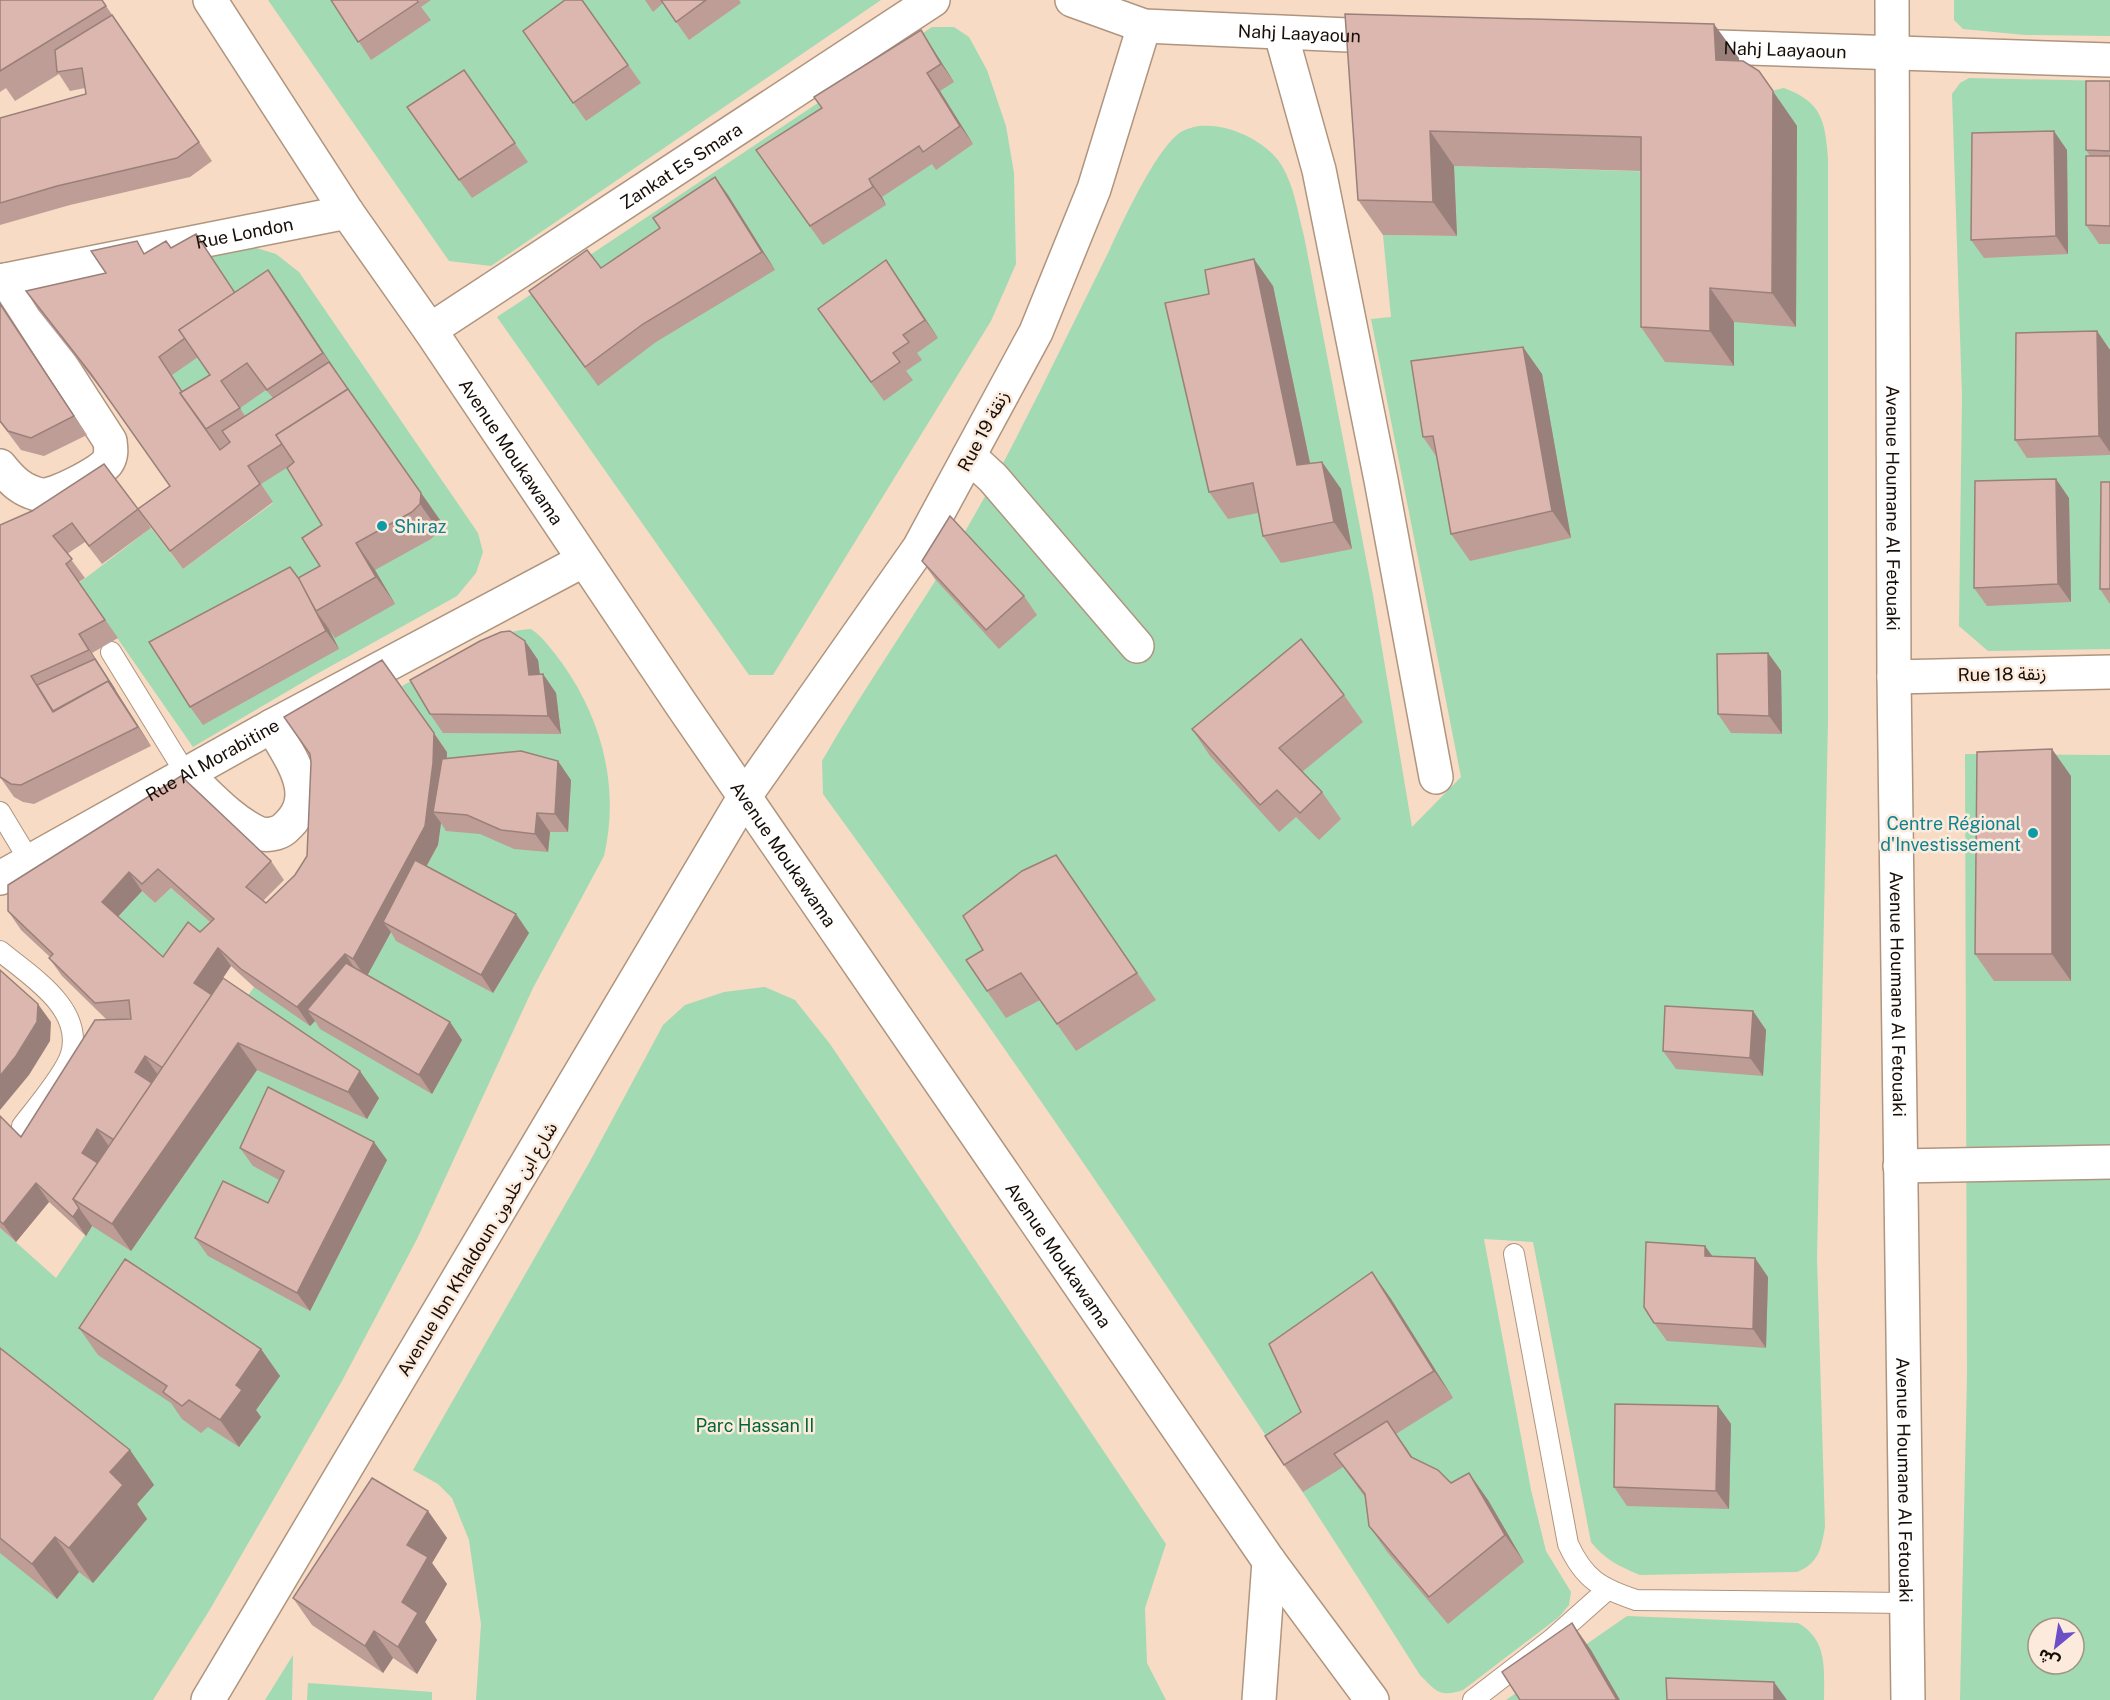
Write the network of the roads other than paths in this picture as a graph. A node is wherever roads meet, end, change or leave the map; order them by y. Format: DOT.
graph roads {
  1 [pos="933,0"];
  2 [pos="1072,0"];
  3 [pos="1892,0"];
  4 [pos="214,1"];
  5 [pos="1144,26"];
  6 [pos="1281,34"];
  7 [pos="1418,38"];
  8 [pos="1653,45"];
  9 [pos="1890,55"];
  10 [pos="2110,60"];
  11 [pos="347,212"];
  12 [pos="3,281"];
  13 [pos="430,330"];
  14 [pos="969,456"];
  15 [pos="0,466"];
  16 [pos="584,560"];
  17 [pos="1137,646"];
  18 [pos="111,652"];
  19 [pos="2110,672"];
  20 [pos="1894,677"];
  21 [pos="272,726"];
  22 [pos="186,774"];
  23 [pos="1436,777"];
  24 [pos="745,796"];
  25 [pos="0,812"];
  26 [pos="29,860"];
  27 [pos="0,878"];
  28 [pos="0,951"];
  29 [pos="22,1126"];
  30 [pos="2110,1162"];
  31 [pos="1900,1166"];
  32 [pos="1514,1254"];
  33 [pos="1269,1561"];
  34 [pos="1607,1590"];
  35 [pos="1906,1603"];
  36 [pos="208,1700"];
  37 [pos="1260,1700"];
  38 [pos="1372,1700"];
  39 [pos="1473,1700"];
  40 [pos="1908,1700"];
  1 -- 13 [label="street, Zankat Es Smara"];
  2 -- 5 [label="street, Nahj Laayaoun"];
  3 -- 9 [label="street, Avenue Houmane Al Fetouaki"];
  4 -- 11 [label="street, Avenue Moukawama"];
  5 -- 6 [label="street, Nahj Laayaoun"];
  5 -- 14 [label="street, Rue 19 زنقة"];
  6 -- 7 [label="street, Nahj Laayaoun"];
  6 -- 23 [label="street"];
  8 -- 9 [label="street, Nahj Laayaoun"];
  9 -- 10 [label="street, Nahj Laayaoun"];
  9 -- 20 [label="street, Avenue Houmane Al Fetouaki"];
  11 -- 12 [label="street, Rue London"];
  11 -- 13 [label="street, Avenue Moukawama"];
  12 -- 15 [label="street"];
  13 -- 16 [label="street, Avenue Moukawama"];
  14 -- 17 [label="street"];
  14 -- 24 [label="street, Rue 19 زنقة"];
  16 -- 21 [label="street, Rue Al Morabitine"];
  16 -- 24 [label="street, Avenue Moukawama"];
  18 -- 22 [label="lane"];
  19 -- 20 [label="street, Rue 18 زنقة"];
  20 -- 31 [label="street, Avenue Houmane Al Fetouaki"];
  21 -- 22 [label="street, Rue Al Morabitine"];
  21 -- 22 [label="street"];
  22 -- 26 [label="street, Rue Al Morabitine"];
  24 -- 33 [label="street, Avenue Moukawama"];
  24 -- 36 [label="street, Avenue Ibn Khaldoun شارع ابن خلدون"];
  25 -- 26 [label="lane"];
  26 -- 27 [label="street, Rue Al Morabitine"];
  28 -- 29 [label="lane"];
  30 -- 31 [label="street"];
  31 -- 35 [label="street, Avenue Houmane Al Fetouaki"];
  32 -- 34 [label="lane"];
  33 -- 37 [label="street"];
  33 -- 38 [label="street, Avenue Moukawama"];
  34 -- 35 [label="lane"];
  34 -- 39 [label="lane"];
  35 -- 40 [label="street, Avenue Houmane Al Fetouaki"];
}
